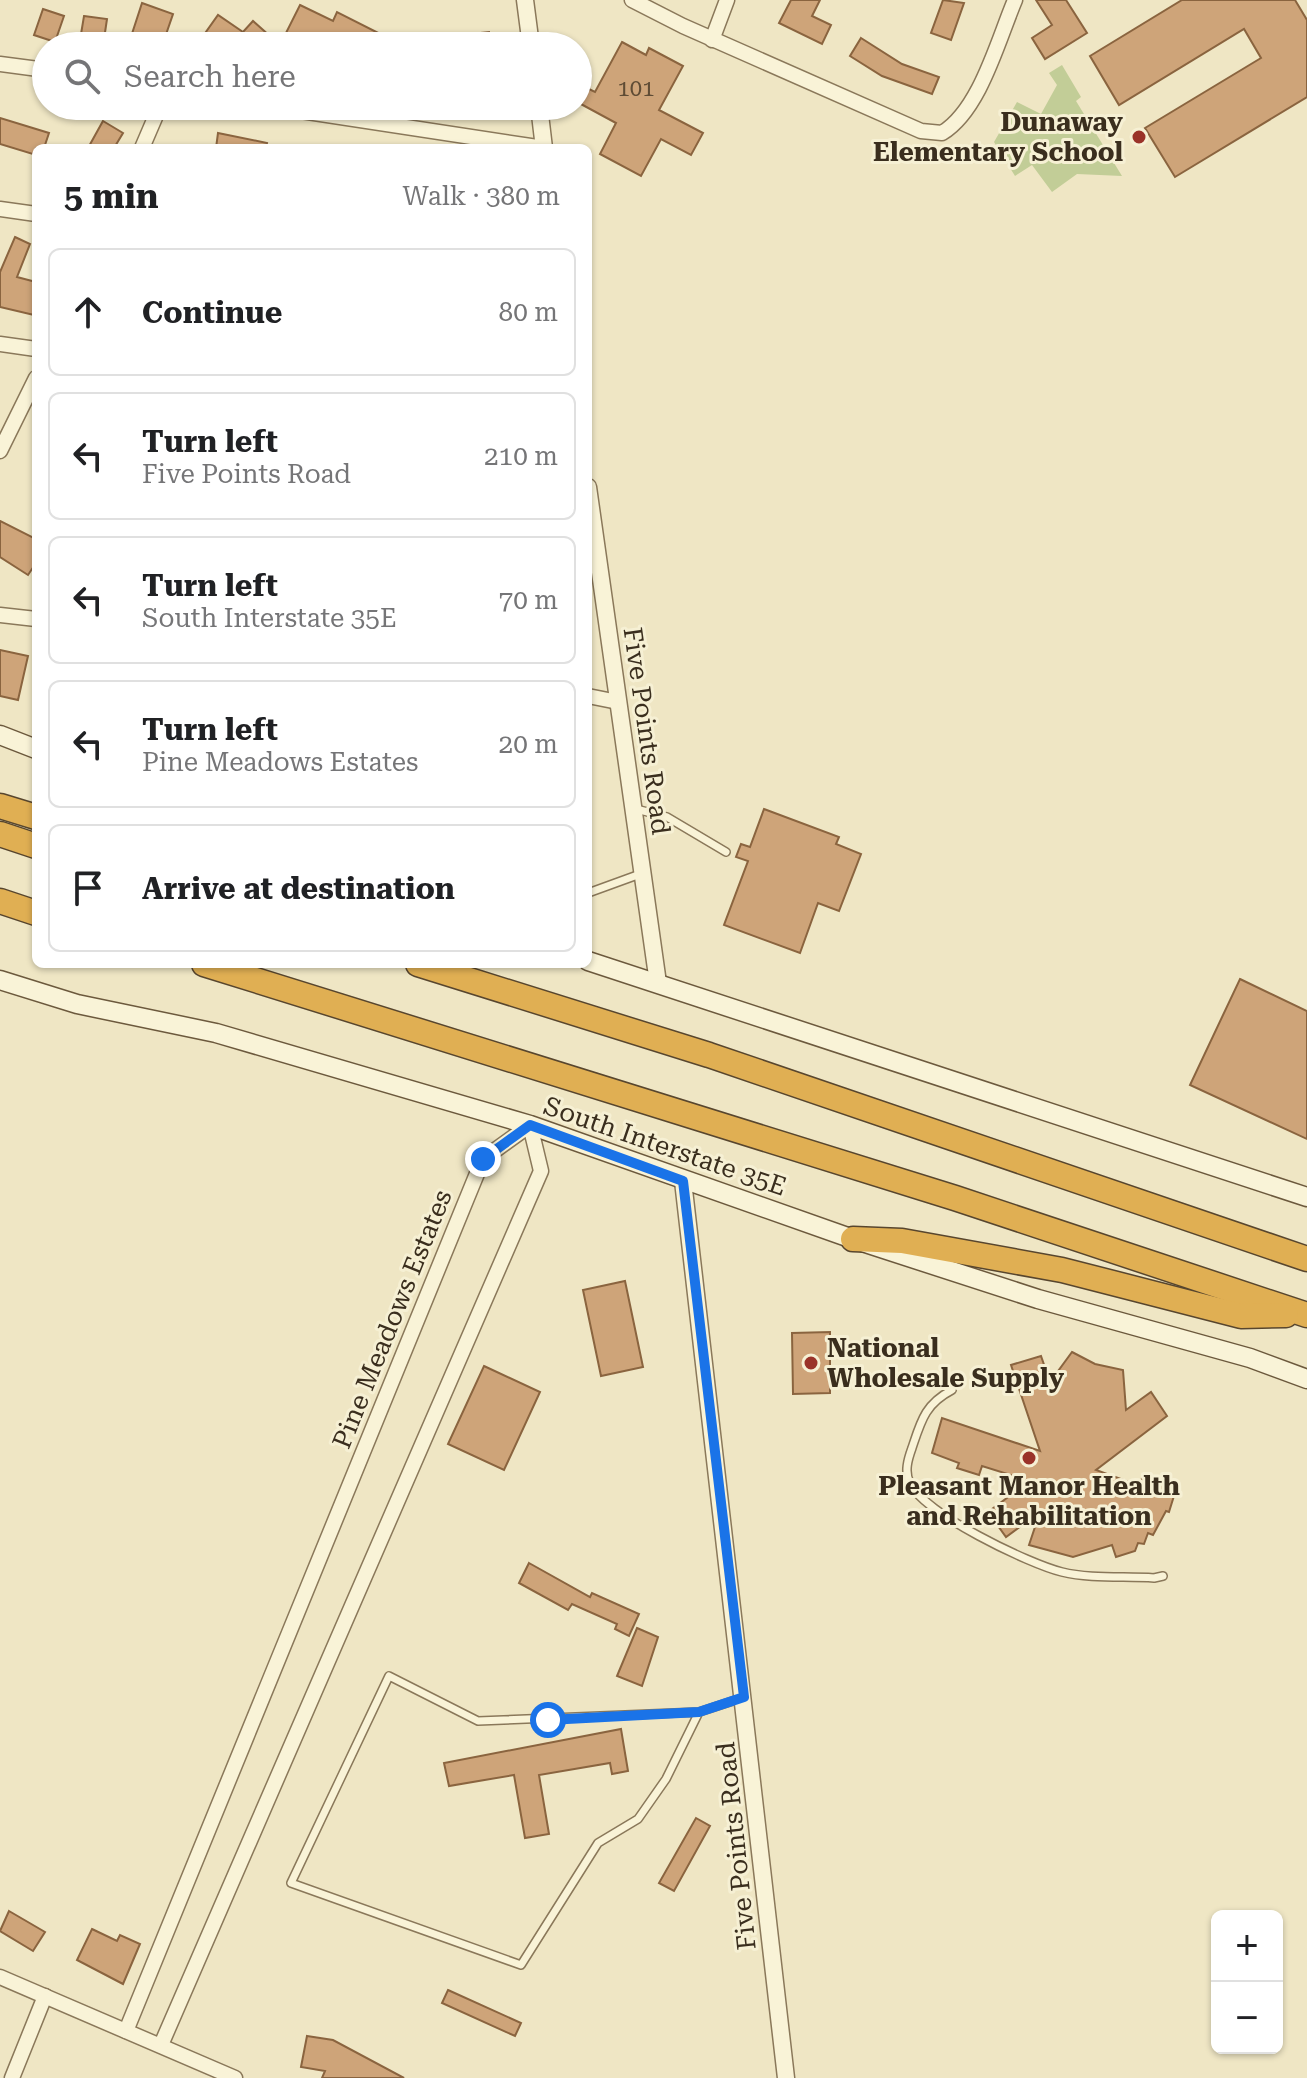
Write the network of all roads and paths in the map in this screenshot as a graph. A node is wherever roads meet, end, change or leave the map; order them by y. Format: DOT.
graph roads {
  1 [pos="525,0"];
  2 [pos="632,0"];
  3 [pos="727,0"];
  4 [pos="1015,0"];
  5 [pos="529,32"];
  6 [pos="712,40"];
  7 [pos="0,64"];
  8 [pos="32,68"];
  9 [pos="154,120"];
  10 [pos="360,120"];
  11 [pos="541,120"];
  12 [pos="144,144"];
  13 [pos="518,144"];
  14 [pos="544,144"];
  15 [pos="0,209"];
  16 [pos="32,213"];
  17 [pos="0,344"];
  18 [pos="32,348"];
  19 [pos="32,386"];
  20 [pos="0,451"];
  21 [pos="592,516"];
  22 [pos="0,615"];
  23 [pos="32,619"];
  24 [pos="592,697"];
  25 [pos="618,702"];
  26 [pos="0,735"];
  27 [pos="32,747"];
  28 [pos="0,806"];
  29 [pos="634,808"];
  30 [pos="32,816"];
  31 [pos="0,834"];
  32 [pos="32,845"];
  33 [pos="726,852"];
  34 [pos="643,873"];
  35 [pos="592,892"];
  36 [pos="0,901"];
  37 [pos="32,912"];
  38 [pos="592,962"];
  39 [pos="217,968"];
  40 [pos="431,968"];
  41 [pos="0,980"];
  42 [pos="658,983"];
  43 [pos="530,1125"];
  44 [pos="683,1181"];
  45 [pos="1307,1197"];
  46 [pos="853,1239"];
  47 [pos="1307,1259"];
  48 [pos="1306,1315"];
  49 [pos="1307,1379"];
  50 [pos="952,1390"];
  51 [pos="1163,1576"];
  52 [pos="744,1697"];
  53 [pos="699,1712"];
  54 [pos="0,1977"];
  55 [pos="45,1996"];
  56 [pos="126,2031"];
  57 [pos="161,2045"];
  58 [pos="12,2078"];
  59 [pos="235,2078"];
  60 [pos="786,2078"];
  1 -- 5 [label="street"];
  2 -- 6 [label="street"];
  3 -- 6 [label="street"];
  4 -- 6 [label="street"];
  7 -- 8 [label="street"];
  9 -- 12 [label="street"];
  10 -- 13 [label="street"];
  11 -- 14 [label="street"];
  15 -- 16 [label="street"];
  17 -- 18 [label="street"];
  19 -- 20 [label="street"];
  21 -- 25 [label="street, Five Points Road"];
  22 -- 23 [label="street"];
  24 -- 25 [label="street"];
  25 -- 29 [label="street, Five Points Road"];
  26 -- 27 [label="main road"];
  28 -- 30 [label="highway"];
  29 -- 33 [label="lane"];
  29 -- 34 [label="street, Five Points Road"];
  31 -- 32 [label="highway"];
  34 -- 35 [label="lane"];
  34 -- 42 [label="street, Five Points Road"];
  36 -- 37 [label="highway"];
  38 -- 42 [label="main road"];
  39 -- 48 [label="highway"];
  40 -- 47 [label="highway"];
  41 -- 43 [label="main road, South Interstate 35E"];
  42 -- 45 [label="main road"];
  43 -- 44 [label="main road, South Interstate 35E"];
  43 -- 56 [label="street, Pine Meadows Estates"];
  43 -- 57 [label="street"];
  44 -- 46 [label="main road, South Interstate 35E"];
  44 -- 52 [label="street, Five Points Road"];
  46 -- 48 [label="highway"];
  46 -- 49 [label="main road, South Interstate 35E"];
  50 -- 51 [label="lane"];
  52 -- 53 [label="lane"];
  52 -- 60 [label="street, Five Points Road"];
  53 -- 53 [label="lane"];
  54 -- 55 [label="street"];
  55 -- 56 [label="street"];
  55 -- 58 [label="street"];
  56 -- 57 [label="street"];
  57 -- 59 [label="street"];
}
